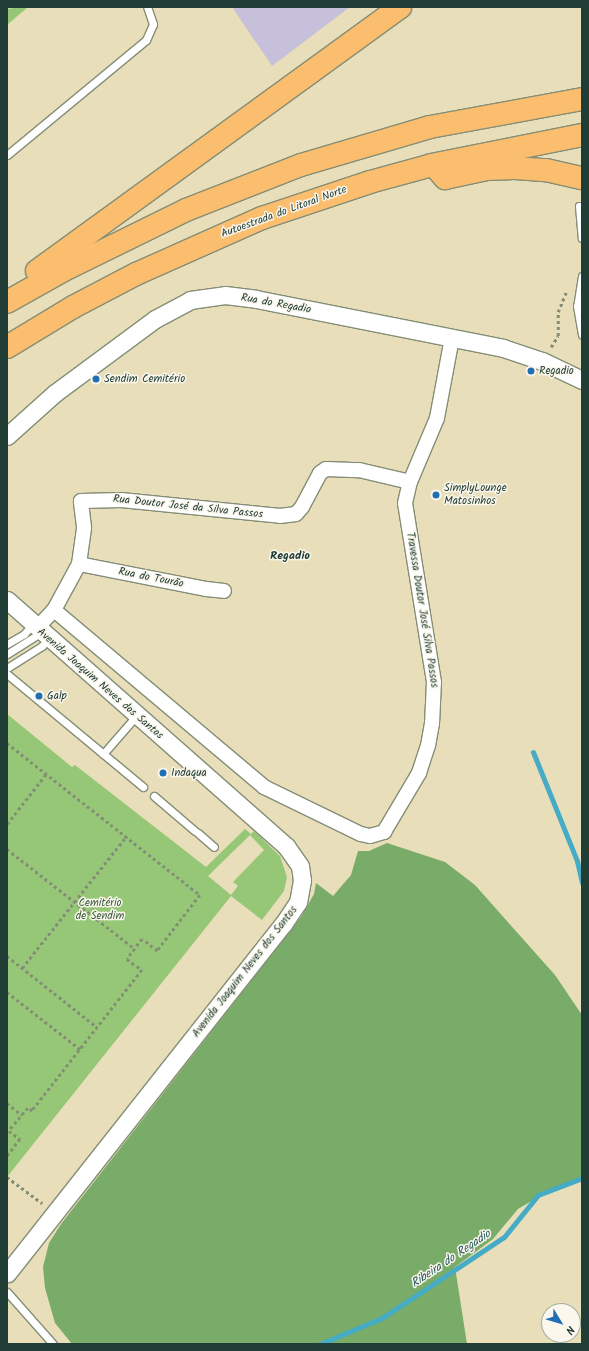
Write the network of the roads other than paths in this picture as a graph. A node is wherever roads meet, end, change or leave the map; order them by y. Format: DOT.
graph roads {
  1 [pos="147,7"];
  2 [pos="400,7"];
  3 [pos="582,100"];
  4 [pos="582,135"];
  5 [pos="7,155"];
  6 [pos="432,165"];
  7 [pos="582,178"];
  8 [pos="579,206"];
  9 [pos="582,238"];
  10 [pos="582,276"];
  11 [pos="11,300"];
  12 [pos="582,335"];
  13 [pos="452,338"];
  14 [pos="7,347"];
  15 [pos="582,380"];
  16 [pos="7,436"];
  17 [pos="410,482"];
  18 [pos="79,564"];
  19 [pos="224,590"];
  20 [pos="7,600"];
  21 [pos="13,608"];
  22 [pos="54,610"];
  23 [pos="40,631"];
  24 [pos="7,644"];
  25 [pos="7,654"];
  26 [pos="7,668"];
  27 [pos="7,674"];
  28 [pos="137,716"];
  29 [pos="103,754"];
  30 [pos="143,787"];
  31 [pos="154,796"];
  32 [pos="214,847"];
  33 [pos="7,1273"];
  34 [pos="7,1292"];
  35 [pos="53,1344"];
  1 -- 5 [label="lane"];
  2 -- 11 [label="highway"];
  3 -- 11 [label="highway"];
  4 -- 6 [label="highway, Autoestrada do Litoral Norte"];
  6 -- 7 [label="highway"];
  6 -- 14 [label="highway, Autoestrada do Litoral Norte"];
  8 -- 9 [label="lane"];
  10 -- 12 [label="lane"];
  13 -- 15 [label="street, Rua do Regadio"];
  13 -- 16 [label="street, Rua do Regadio"];
  13 -- 17 [label="street, Travessa Doutor José Silva Passos"];
  17 -- 18 [label="street, Rua Doutor José da Silva Passos"];
  17 -- 22 [label="street, Travessa Doutor José Silva Passos"];
  18 -- 19 [label="street, Rua do Tourão"];
  18 -- 22 [label="street, Rua Doutor José da Silva Passos"];
  20 -- 21 [label="street, Avenida Joaquim Neves dos Santos"];
  21 -- 23 [label="street, Avenida Joaquim Neves dos Santos"];
  22 -- 23 [label="street, Rua Doutor José da Silva Passos"];
  23 -- 24 [label="lane"];
  23 -- 25 [label="lane"];
  23 -- 26 [label="lane"];
  23 -- 28 [label="street, Avenida Joaquim Neves dos Santos"];
  27 -- 29 [label="lane"];
  28 -- 29 [label="lane"];
  28 -- 33 [label="street, Avenida Joaquim Neves dos Santos"];
  29 -- 30 [label="lane"];
  31 -- 32 [label="lane"];
  34 -- 35 [label="lane"];
}
